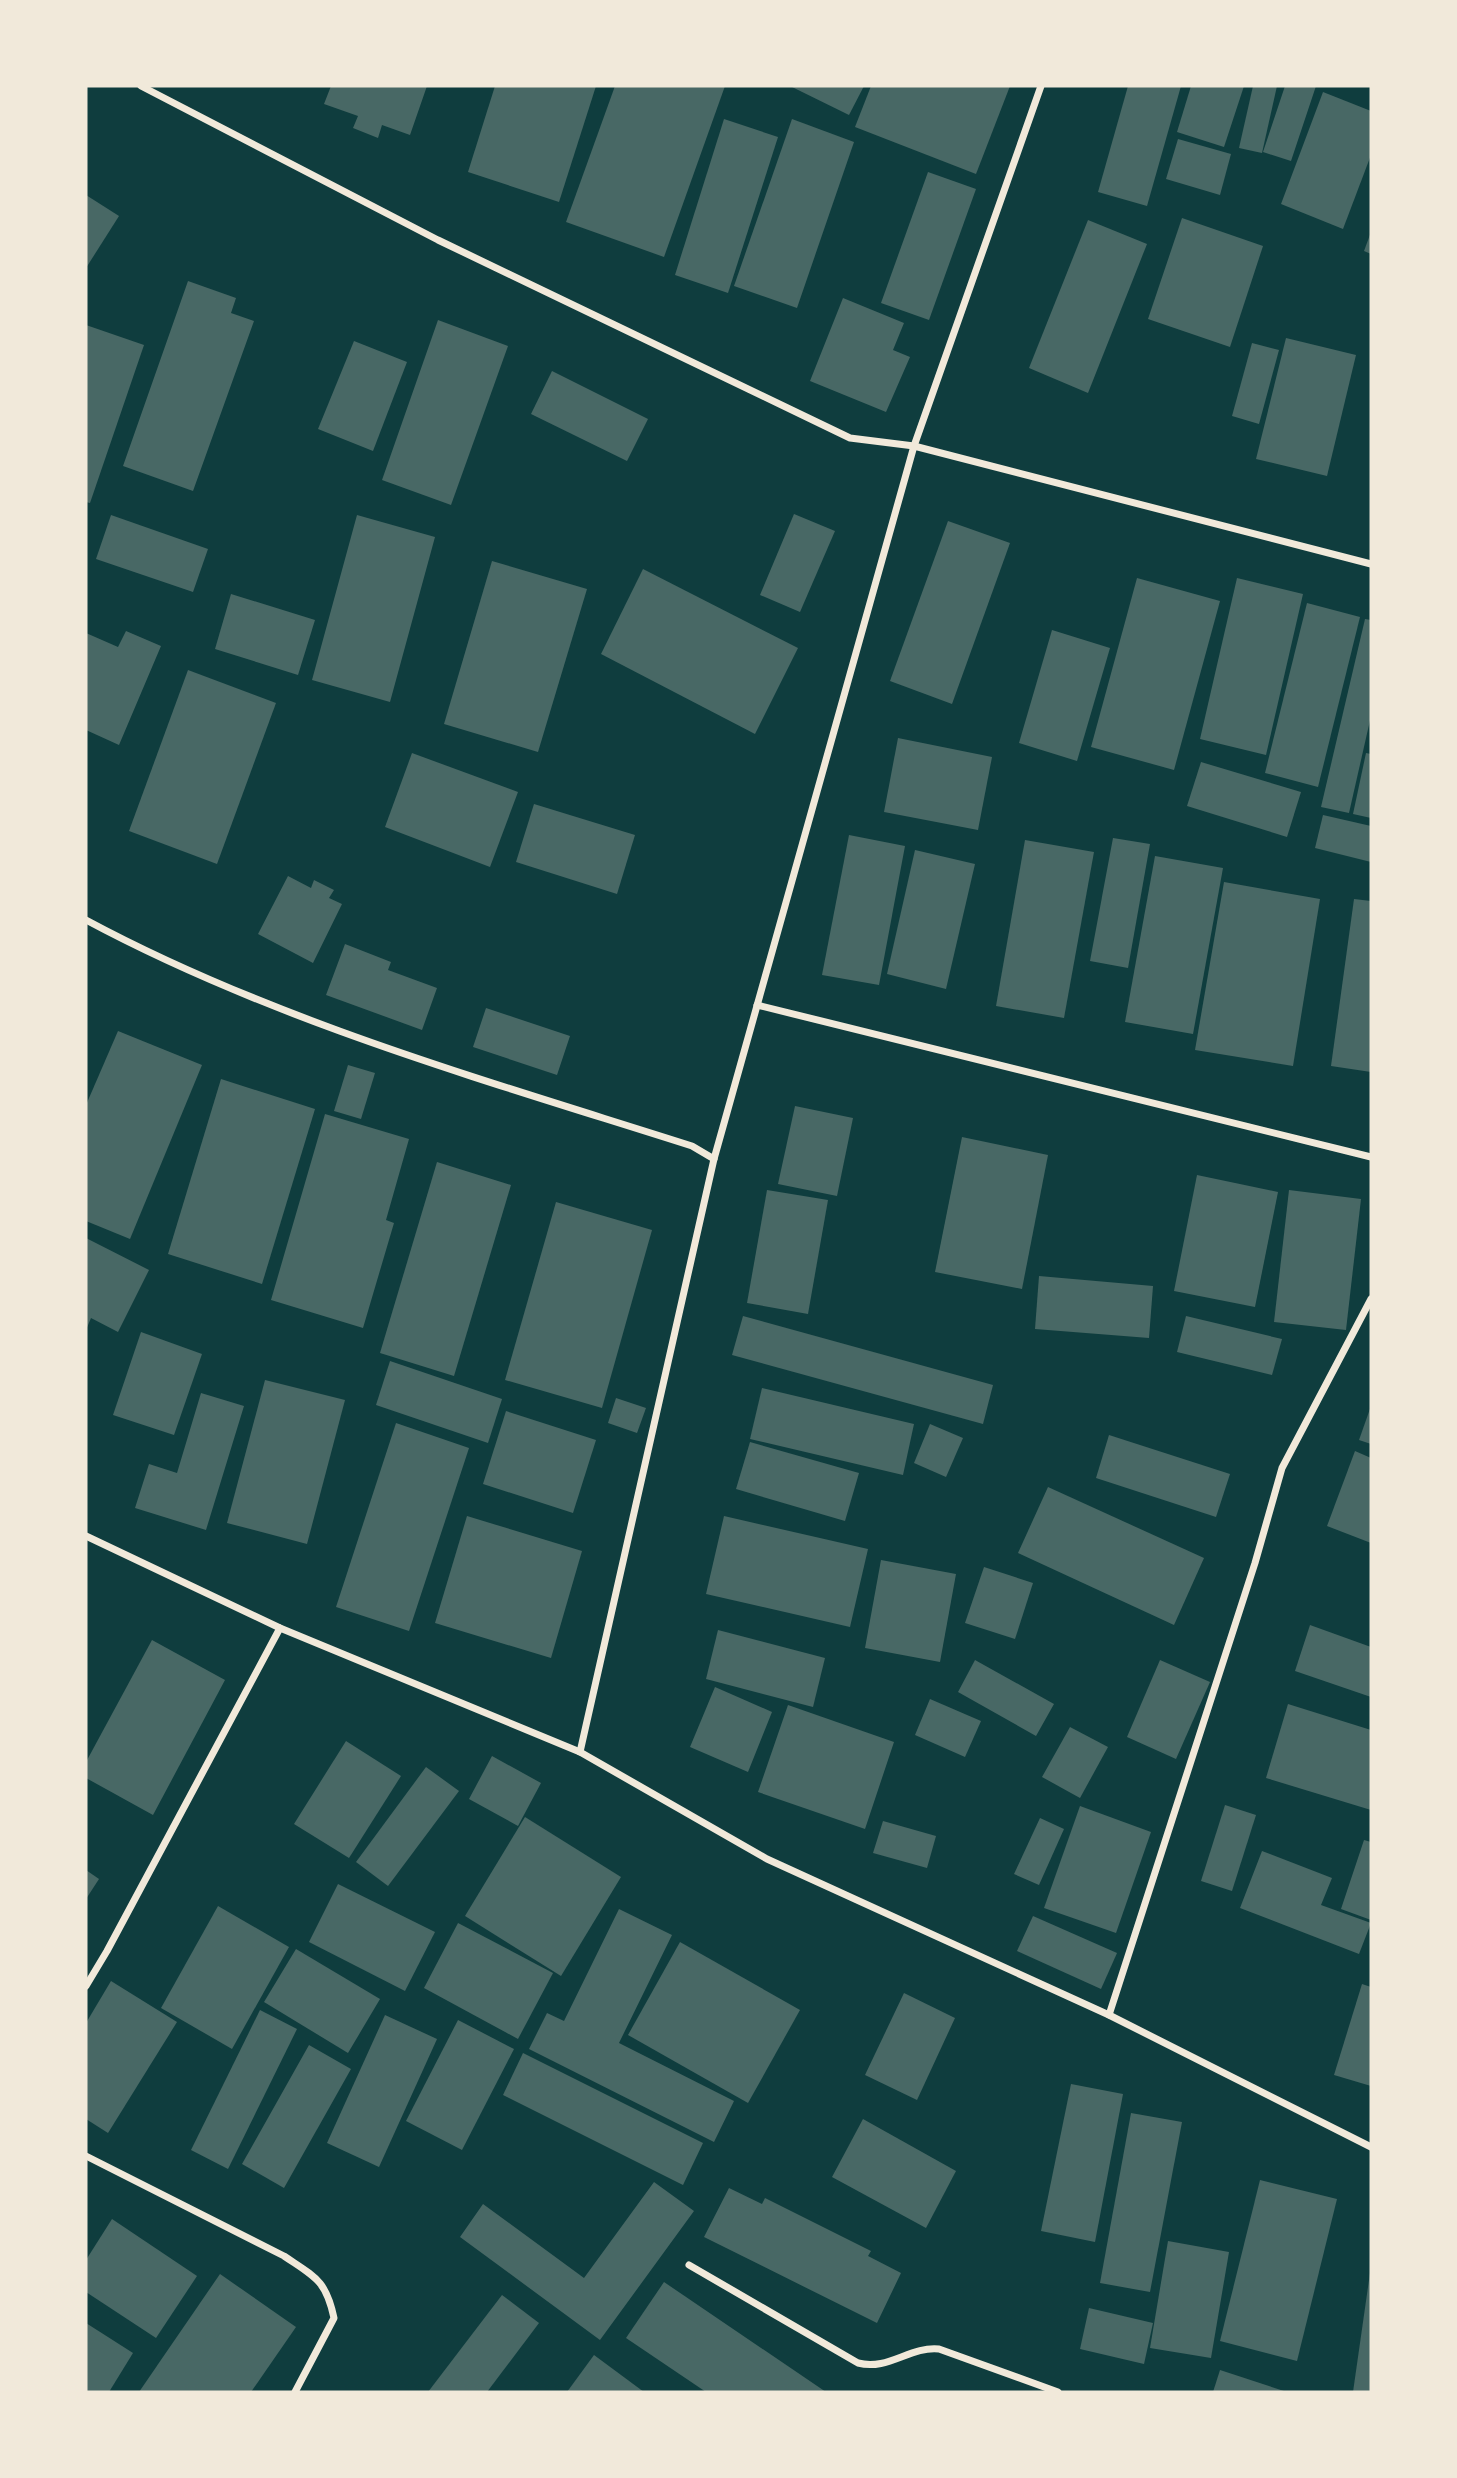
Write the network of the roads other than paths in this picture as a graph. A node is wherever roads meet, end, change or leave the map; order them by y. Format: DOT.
graph roads {
  1 [pos="141,86"];
  2 [pos="1041,86"];
  3 [pos="914,446"];
  4 [pos="1371,564"];
  5 [pos="86,920"];
  6 [pos="757,1005"];
  7 [pos="1371,1157"];
  8 [pos="714,1159"];
  9 [pos="1371,1299"];
  10 [pos="86,1536"];
  11 [pos="280,1628"];
  12 [pos="580,1752"];
  13 [pos="86,1986"];
  14 [pos="1109,2015"];
  15 [pos="1371,2147"];
  16 [pos="86,2156"];
  17 [pos="689,2265"];
  18 [pos="295,2392"];
  19 [pos="1058,2392"];
  1 -- 3 [label="street"];
  2 -- 3 [label="street"];
  3 -- 4 [label="street"];
  3 -- 6 [label="street"];
  5 -- 8 [label="street"];
  6 -- 7 [label="street"];
  6 -- 8 [label="street"];
  8 -- 12 [label="street"];
  9 -- 14 [label="street"];
  10 -- 11 [label="street"];
  11 -- 12 [label="street"];
  11 -- 13 [label="street"];
  12 -- 14 [label="street"];
  14 -- 15 [label="street"];
  16 -- 18 [label="street"];
  17 -- 19 [label="street"];
}
